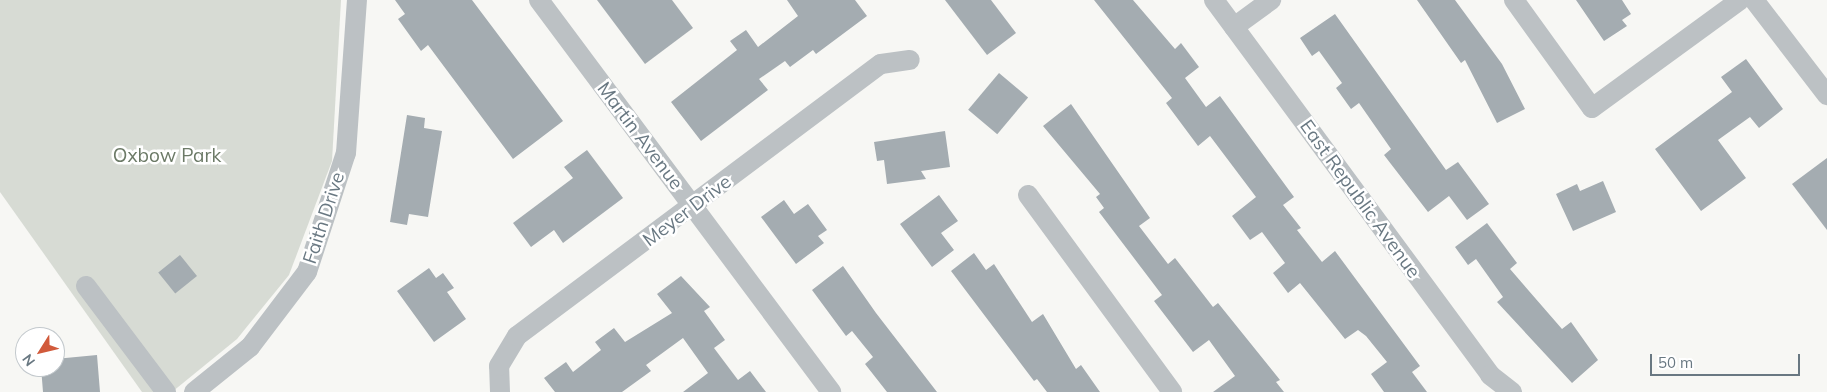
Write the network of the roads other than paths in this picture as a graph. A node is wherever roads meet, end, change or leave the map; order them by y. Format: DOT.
graph roads {
  1 [pos="357,0"];
  2 [pos="539,0"];
  3 [pos="1214,0"];
  4 [pos="1271,0"];
  5 [pos="1514,0"];
  6 [pos="1740,0"];
  7 [pos="1754,0"];
  8 [pos="1234,27"];
  9 [pos="910,60"];
  10 [pos="1827,95"];
  11 [pos="1028,195"];
  12 [pos="693,206"];
  13 [pos="86,286"];
  14 [pos="166,392"];
  15 [pos="194,392"];
  16 [pos="500,392"];
  17 [pos="831,392"];
  18 [pos="1172,392"];
  19 [pos="1512,392"];
  1 -- 15 [label="street, Faith Drive"];
  2 -- 12 [label="street, Martin Avenue"];
  3 -- 8 [label="street, East Republic Avenue"];
  4 -- 8 [label="street"];
  5 -- 6 [label="street"];
  7 -- 10 [label="street"];
  8 -- 19 [label="street, East Republic Avenue"];
  9 -- 12 [label="street, Meyer Drive"];
  11 -- 18 [label="street"];
  12 -- 16 [label="street, Meyer Drive"];
  12 -- 17 [label="street, Martin Avenue"];
  13 -- 14 [label="street"];
}
